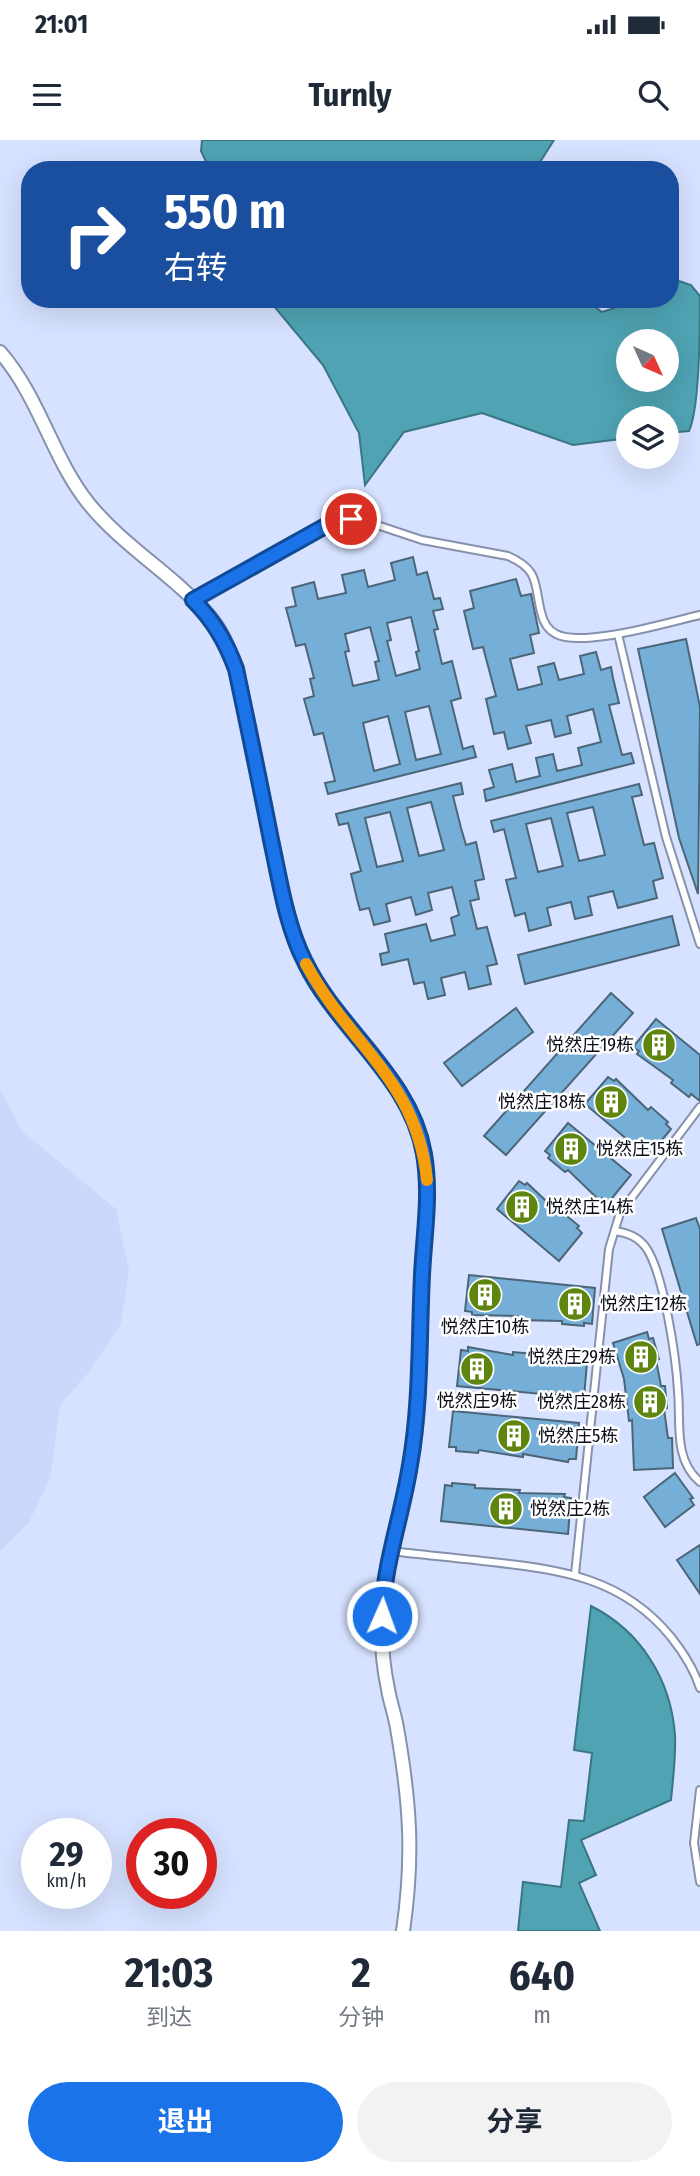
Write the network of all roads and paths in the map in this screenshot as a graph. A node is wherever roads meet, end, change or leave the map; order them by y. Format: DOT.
graph roads {
  1 [pos="0,352"];
  2 [pos="193,600"];
  3 [pos="700,615"];
  4 [pos="618,634"];
  5 [pos="700,944"];
  6 [pos="700,1107"];
  7 [pos="615,1231"];
  8 [pos="700,1482"];
  9 [pos="390,1551"];
  10 [pos="575,1574"];
  11 [pos="700,1688"];
  12 [pos="700,1790"];
  13 [pos="700,1882"];
  14 [pos="403,1931"];
  1 -- 2 [label="street"];
  2 -- 4 [label="lane"];
  2 -- 9 [label="street"];
  3 -- 4 [label="lane"];
  4 -- 5 [label="lane"];
  6 -- 7 [label="lane"];
  7 -- 8 [label="lane"];
  7 -- 10 [label="lane"];
  9 -- 10 [label="lane"];
  9 -- 14 [label="street"];
  10 -- 11 [label="lane"];
  12 -- 13 [label="lane"];
}
